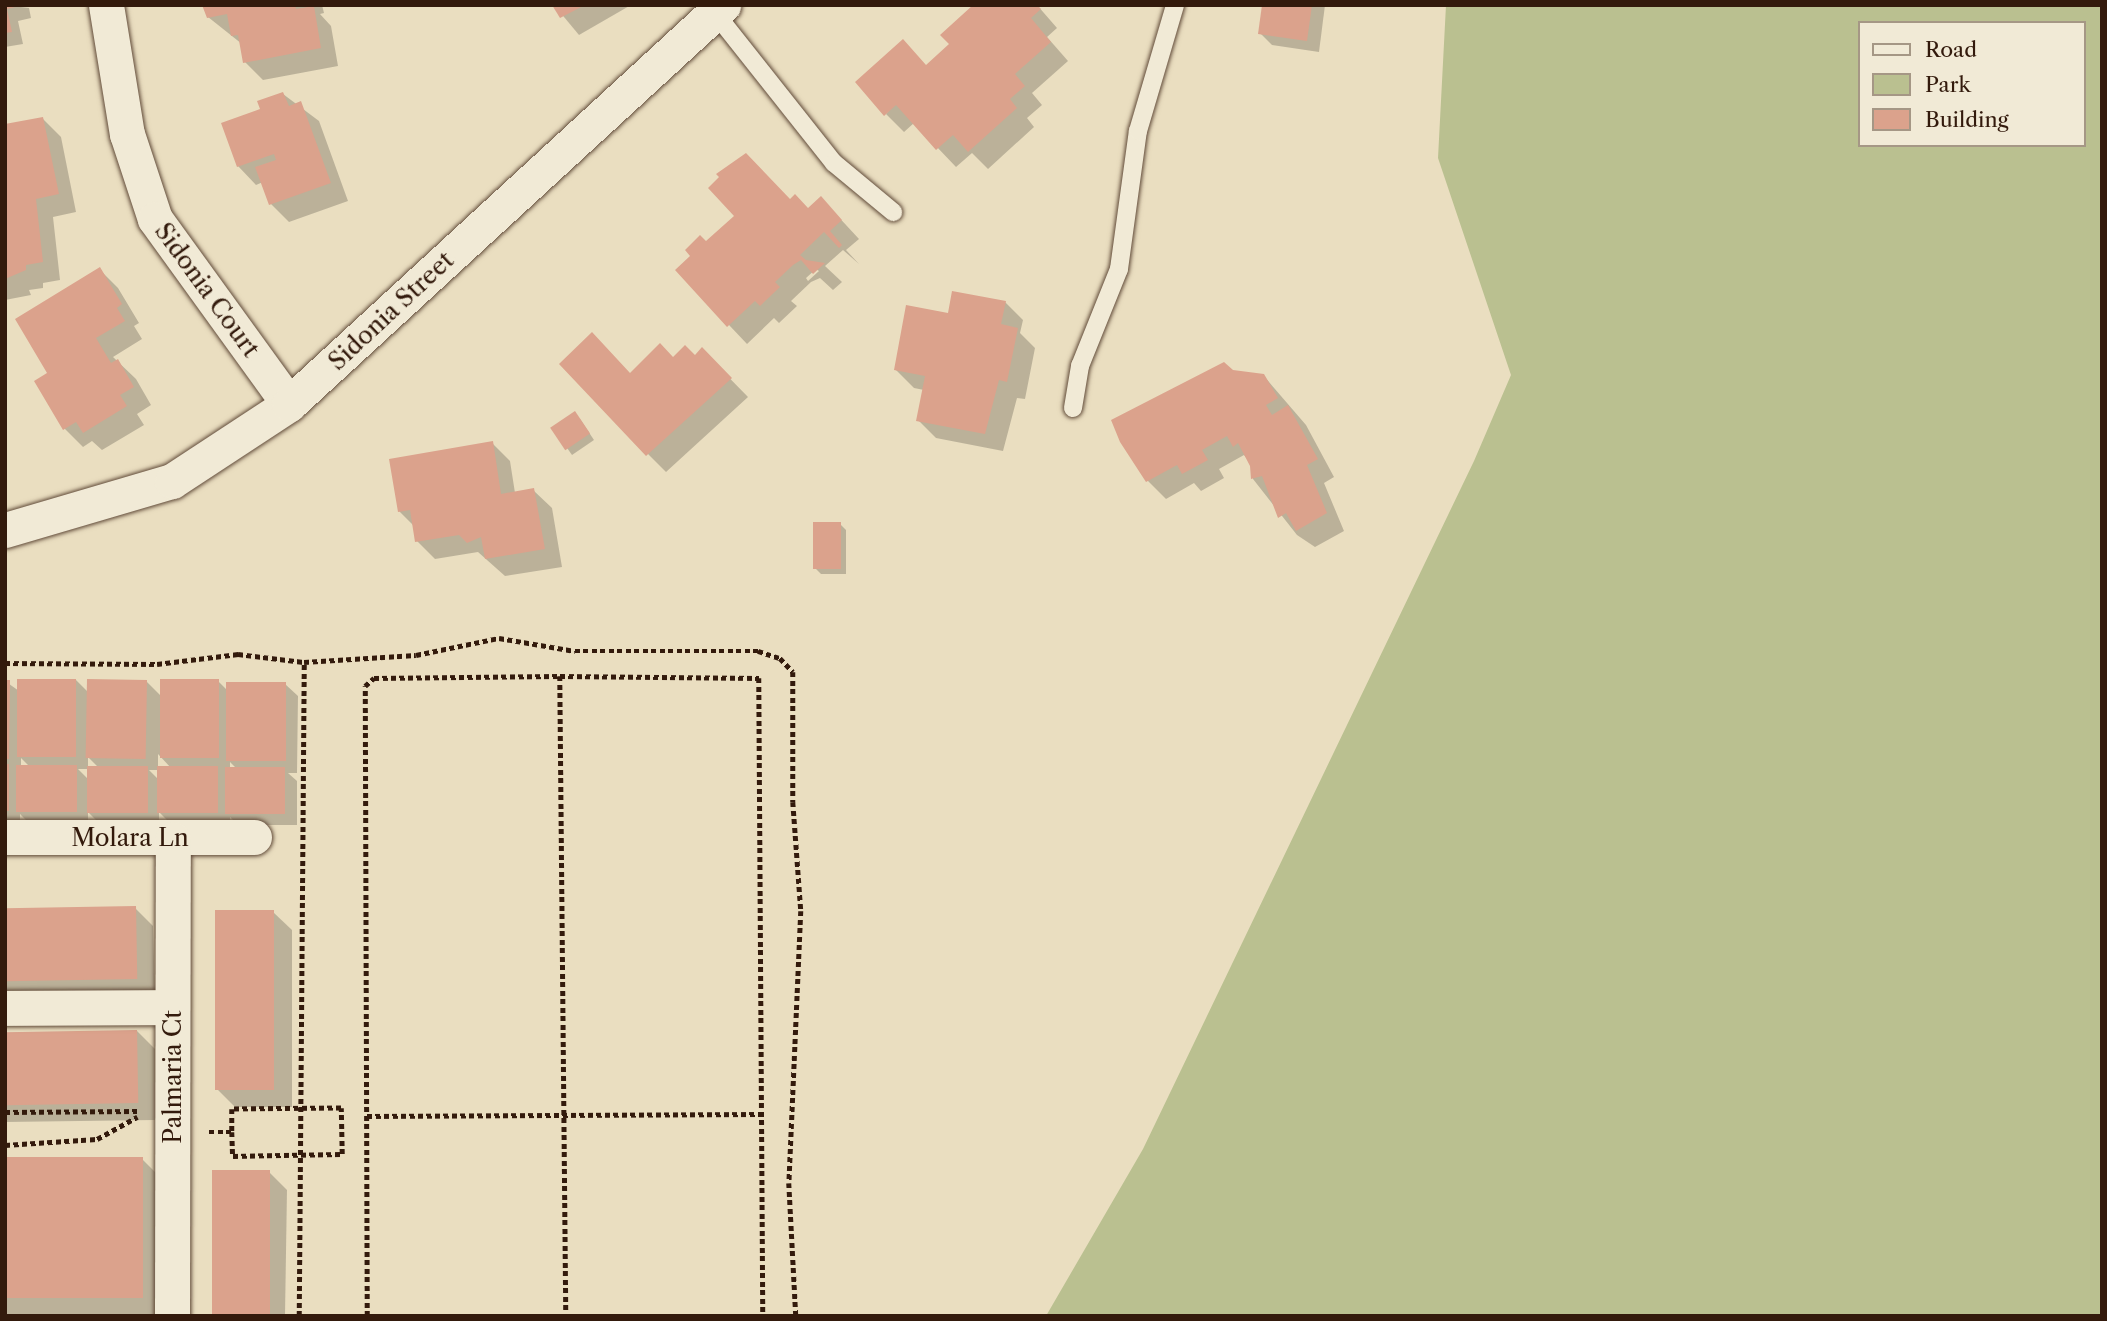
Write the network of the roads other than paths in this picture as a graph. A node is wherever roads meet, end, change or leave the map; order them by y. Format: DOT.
graph roads {
  1 [pos="106,5"];
  2 [pos="1175,5"];
  3 [pos="719,9"];
  4 [pos="892,212"];
  5 [pos="289,404"];
  6 [pos="1073,408"];
  7 [pos="5,530"];
  8 [pos="5,837"];
  9 [pos="254,837"];
  10 [pos="173,839"];
  11 [pos="173,1007"];
  12 [pos="5,1008"];
  13 [pos="173,1316"];
  1 -- 5 [label="street, Sidonia Court"];
  2 -- 6 [label="lane"];
  3 -- 4 [label="lane"];
  3 -- 5 [label="street, Sidonia Street"];
  5 -- 7 [label="street, Sidonia Street"];
  8 -- 10 [label="street, Molara Ln"];
  9 -- 10 [label="street, Molara Ln"];
  10 -- 11 [label="street, Palmaria Ct"];
  11 -- 12 [label="street"];
  11 -- 13 [label="street, Palmaria Ct"];
}
